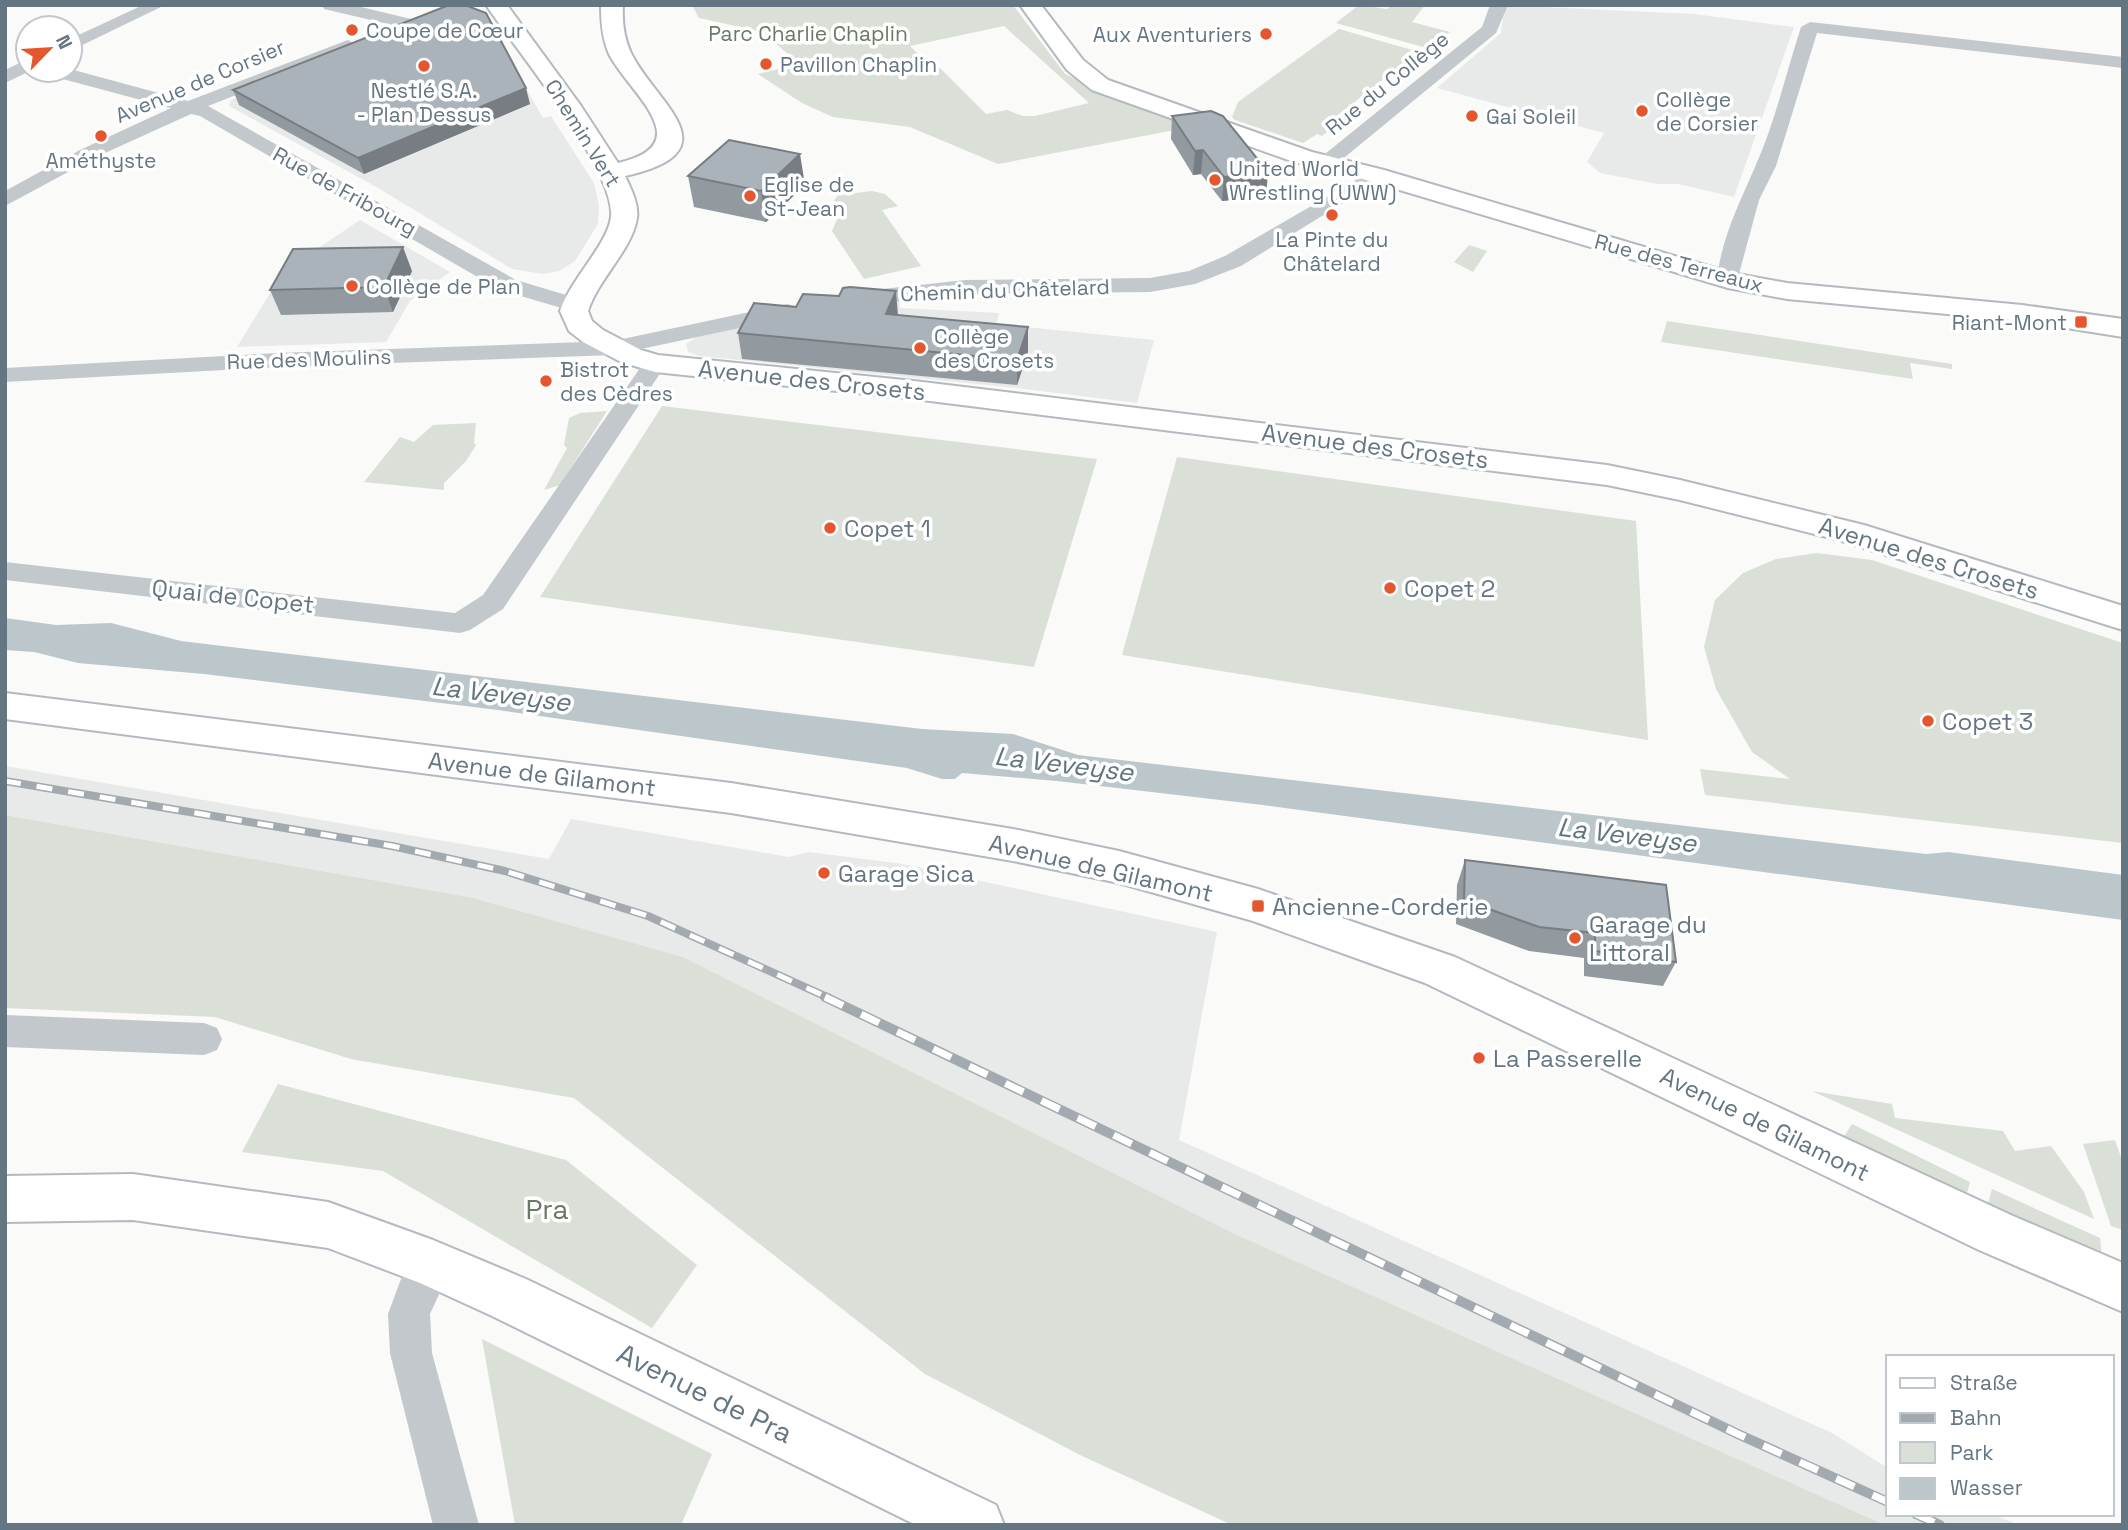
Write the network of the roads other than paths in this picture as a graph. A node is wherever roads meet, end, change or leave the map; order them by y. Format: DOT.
graph roads {
  1 [pos="157,5"];
  2 [pos="330,5"];
  3 [pos="496,5"];
  4 [pos="612,5"];
  5 [pos="1030,5"];
  6 [pos="1499,5"];
  7 [pos="425,16"];
  8 [pos="405,23"];
  9 [pos="84,39"];
  10 [pos="2123,63"];
  11 [pos="84,79"];
  12 [pos="190,108"];
  13 [pos="1327,162"];
  14 [pos="612,172"];
  15 [pos="1375,175"];
  16 [pos="9,194"];
  17 [pos="1728,280"];
  18 [pos="575,305"];
  19 [pos="2123,328"];
  20 [pos="613,348"];
  21 [pos="655,363"];
  22 [pos="5,375"];
  23 [pos="5,571"];
  24 [pos="2123,618"];
  25 [pos="5,706"];
  26 [pos="5,1031"];
  27 [pos="204,1039"];
  28 [pos="5,1199"];
  29 [pos="433,1264"];
  30 [pos="2123,1288"];
  31 [pos="456,1525"];
  32 [pos="976,1525"];
  1 -- 9 [label="street"];
  2 -- 8 [label="street"];
  3 -- 14 [label="street, Chemin Vert"];
  4 -- 14 [label="street"];
  5 -- 13 [label="street, Rue des Terreaux"];
  6 -- 13 [label="street, Rue du Collège"];
  7 -- 8 [label="street, Avenue de Corsier"];
  8 -- 12 [label="street, Avenue de Corsier"];
  10 -- 17 [label="street"];
  11 -- 12 [label="street, Rue de Fribourg"];
  12 -- 16 [label="street, Avenue de Corsier"];
  12 -- 18 [label="street, Rue de Fribourg"];
  13 -- 15 [label="street, Rue des Terreaux"];
  14 -- 18 [label="street, Chemin Vert"];
  15 -- 17 [label="street, Rue des Terreaux"];
  15 -- 20 [label="street, Chemin du Châtelard"];
  17 -- 19 [label="street, Rue des Terreaux"];
  18 -- 20 [label="street"];
  20 -- 21 [label="street, Avenue des Crosets"];
  20 -- 22 [label="street, Rue des Moulins"];
  21 -- 23 [label="street, Quai de Copet"];
  21 -- 24 [label="street, Avenue des Crosets"];
  25 -- 30 [label="street, Avenue de Gilamont"];
  26 -- 27 [label="street"];
  28 -- 29 [label="street, Avenue de Pra"];
  29 -- 31 [label="street"];
  29 -- 32 [label="street, Avenue de Pra"];
}
